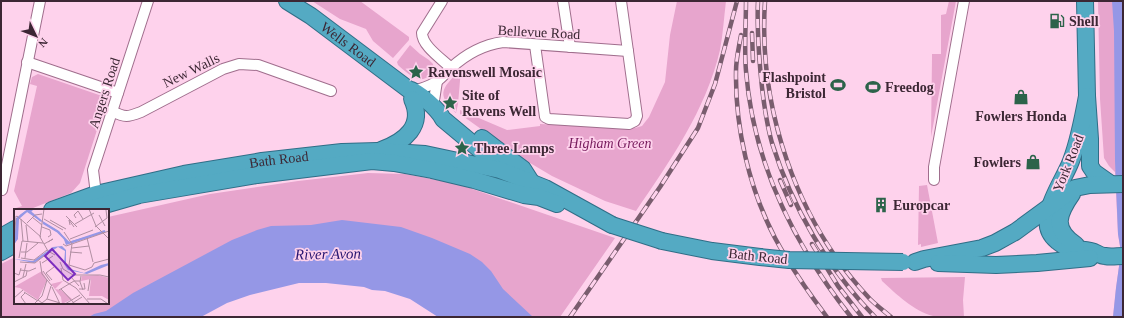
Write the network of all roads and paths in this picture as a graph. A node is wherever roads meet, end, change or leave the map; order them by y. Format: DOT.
graph roads {
  1 [pos="40,1"];
  2 [pos="148,1"];
  3 [pos="287,1"];
  4 [pos="563,1"];
  5 [pos="621,1"];
  6 [pos="964,1"];
  7 [pos="1085,1"];
  8 [pos="439,2"];
  9 [pos="535,45"];
  10 [pos="570,47"];
  11 [pos="628,51"];
  12 [pos="27,62"];
  13 [pos="451,68"];
  14 [pos="437,81"];
  15 [pos="331,91"];
  16 [pos="118,93"];
  17 [pos="411,93"];
  18 [pos="1087,96"];
  19 [pos="112,111"];
  20 [pos="438,113"];
  21 [pos="456,129"];
  22 [pos="5,151"];
  23 [pos="377,151"];
  24 [pos="509,173"];
  25 [pos="934,180"];
  26 [pos="531,181"];
  27 [pos="1110,183"];
  28 [pos="1075,188"];
  29 [pos="2,190"];
  30 [pos="96,194"];
  31 [pos="539,196"];
  32 [pos="1050,205"];
  33 [pos="55,209"];
  34 [pos="90,209"];
  35 [pos="608,223"];
  36 [pos="14,230"];
  37 [pos="1,237"];
  38 [pos="14,245"];
  39 [pos="1084,250"];
  40 [pos="1,252"];
  41 [pos="1105,256"];
  42 [pos="1123,256"];
  43 [pos="909,262"];
  1 -- 12 [label="street"];
  2 -- 16 [label="street, Angers Road"];
  3 -- 17 [label="highway, Wells Road"];
  4 -- 10 [label="street"];
  5 -- 11 [label="street"];
  6 -- 25 [label="street"];
  7 -- 18 [label="highway, York Road"];
  8 -- 13 [label="street"];
  9 -- 10 [label="street, Bellevue Road"];
  9 -- 11 [label="street"];
  9 -- 13 [label="street, Bellevue Road"];
  10 -- 11 [label="street, Bellevue Road"];
  12 -- 16 [label="street"];
  12 -- 22 [label="street"];
  13 -- 14 [label="street, Bellevue Road"];
  14 -- 17 [label="street, Bellevue Road"];
  14 -- 20 [label="street"];
  15 -- 19 [label="street, New Walls"];
  16 -- 19 [label="street, Angers Road"];
  17 -- 20 [label="highway, Wells Road"];
  17 -- 23 [label="highway"];
  18 -- 27 [label="highway, York Road"];
  18 -- 32 [label="highway, York Road"];
  19 -- 30 [label="street, Angers Road"];
  20 -- 21 [label="highway, Wells Road"];
  21 -- 24 [label="highway, Wells Road"];
  21 -- 26 [label="highway"];
  22 -- 29 [label="street"];
  23 -- 24 [label="highway, Bath Road"];
  23 -- 30 [label="highway, Bath Road"];
  24 -- 26 [label="highway, Bath Road"];
  24 -- 31 [label="highway, Bath Road"];
  26 -- 35 [label="highway, Bath Road"];
  27 -- 28 [label="highway"];
  28 -- 32 [label="highway, Bath Road"];
  28 -- 39 [label="highway"];
  30 -- 33 [label="highway, Bath Road"];
  31 -- 34 [label="highway, Bath Road"];
  31 -- 35 [label="highway, Bath Road"];
  32 -- 39 [label="highway"];
  32 -- 43 [label="highway, Bath Road"];
  35 -- 43 [label="highway, Bath Road, bridge"];
  36 -- 37 [label="highway"];
  38 -- 40 [label="highway"];
  39 -- 41 [label="highway"];
  41 -- 42 [label="highway"];
  41 -- 43 [label="highway, Bath Road"];
}
